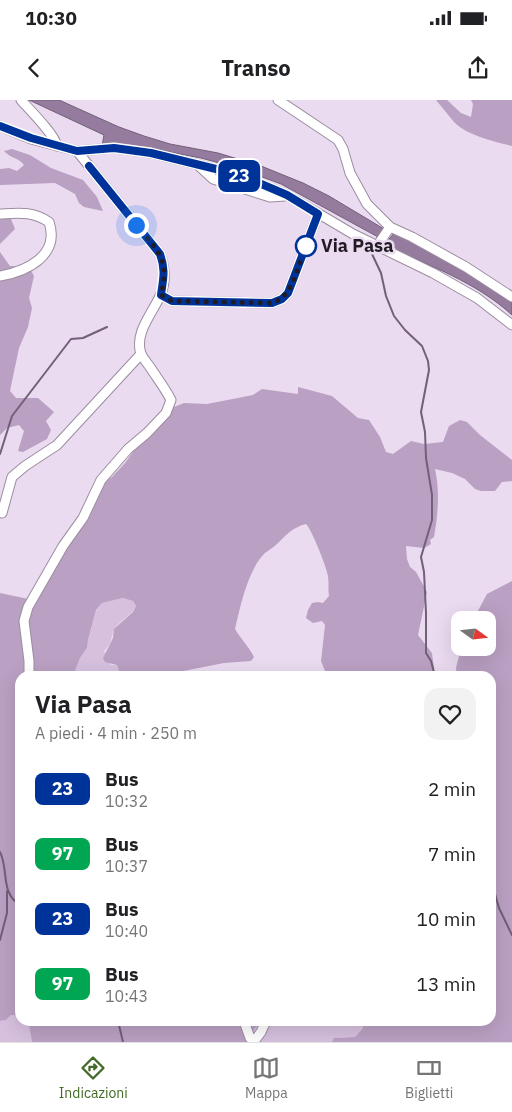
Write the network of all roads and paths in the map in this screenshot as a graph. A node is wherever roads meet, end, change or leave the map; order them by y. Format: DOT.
graph roads {
  1 [pos="22,100"];
  2 [pos="278,100"];
  3 [pos="0,126"];
  4 [pos="57,146"];
  5 [pos="77,151"];
  6 [pos="0,214"];
  7 [pos="318,214"];
  8 [pos="389,230"];
  9 [pos="378,244"];
  10 [pos="0,276"];
  11 [pos="161,295"];
  12 [pos="512,297"];
  13 [pos="512,325"];
  14 [pos="141,354"];
  15 [pos="2,514"];
  16 [pos="29,671"];
  17 [pos="246,1026"];
  18 [pos="264,1026"];
  1 -- 4 [label="street"];
  2 -- 8 [label="street"];
  3 -- 4 [label="street"];
  4 -- 5 [label="street"];
  5 -- 7 [label="street"];
  5 -- 11 [label="street"];
  6 -- 10 [label="street"];
  7 -- 9 [label="street"];
  7 -- 11 [label="street"];
  8 -- 9 [label="street"];
  8 -- 12 [label="street"];
  9 -- 13 [label="street"];
  11 -- 14 [label="street"];
  14 -- 15 [label="street"];
  14 -- 16 [label="street"];
  17 -- 18 [label="street"];
}
